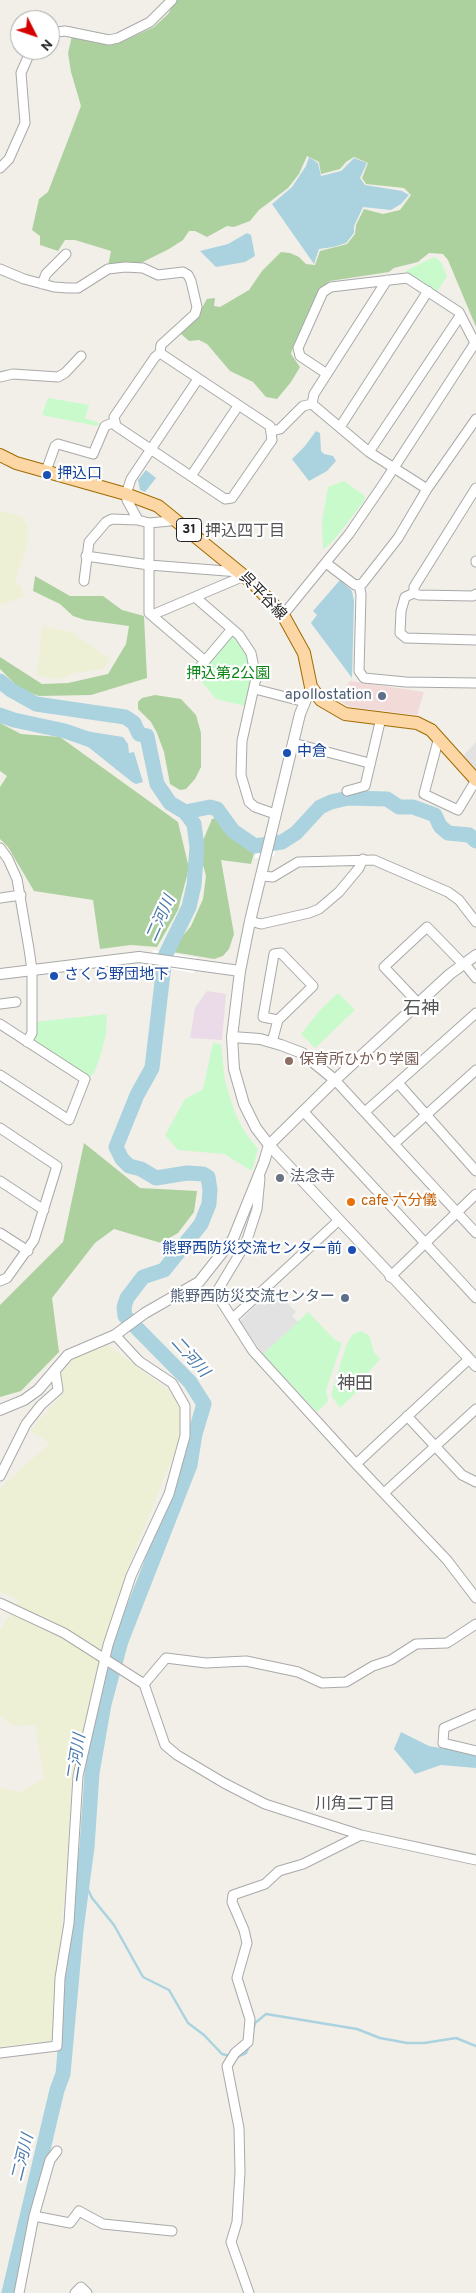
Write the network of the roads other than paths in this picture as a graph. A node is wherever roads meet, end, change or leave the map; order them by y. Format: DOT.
graph roads {
  1 [pos="172,0"];
  2 [pos="60,32"];
  3 [pos="27,60"];
  4 [pos="0,168"];
  5 [pos="66,254"];
  6 [pos="0,269"];
  7 [pos="386,280"];
  8 [pos="42,284"];
  9 [pos="428,291"];
  10 [pos="460,316"];
  11 [pos="475,344"];
  12 [pos="160,353"];
  13 [pos="82,356"];
  14 [pos="327,374"];
  15 [pos="0,377"];
  16 [pos="198,379"];
  17 [pos="312,404"];
  18 [pos="238,406"];
  19 [pos="476,419"];
  20 [pos="115,422"];
  21 [pos="340,428"];
  22 [pos="272,431"];
  23 [pos="151,448"];
  24 [pos="369,452"];
  25 [pos="0,455"];
  26 [pos="394,468"];
  27 [pos="46,471"];
  28 [pos="191,476"];
  29 [pos="476,488"];
  30 [pos="427,489"];
  31 [pos="126,494"];
  32 [pos="175,519"];
  33 [pos="138,520"];
  34 [pos="148,523"];
  35 [pos="86,556"];
  36 [pos="326,563"];
  37 [pos="148,565"];
  38 [pos="241,574"];
  39 [pos="84,581"];
  40 [pos="359,585"];
  41 [pos="414,593"];
  42 [pos="476,594"];
  43 [pos="195,597"];
  44 [pos="152,615"];
  45 [pos="283,615"];
  46 [pos="232,629"];
  47 [pos="476,640"];
  48 [pos="205,661"];
  49 [pos="194,674"];
  50 [pos="476,683"];
  51 [pos="312,687"];
  52 [pos="254,689"];
  53 [pos="305,702"];
  54 [pos="382,718"];
  55 [pos="439,737"];
  56 [pos="292,744"];
  57 [pos="369,763"];
  58 [pos="476,780"];
  59 [pos="347,791"];
  60 [pos="275,814"];
  61 [pos="0,848"];
  62 [pos="363,860"];
  63 [pos="260,876"];
  64 [pos="21,894"];
  65 [pos="0,898"];
  66 [pos="250,921"];
  67 [pos="476,922"];
  68 [pos="476,955"];
  69 [pos="463,964"];
  70 [pos="32,970"];
  71 [pos="240,971"];
  72 [pos="0,974"];
  73 [pos="476,978"];
  74 [pos="16,1002"];
  75 [pos="418,1003"];
  76 [pos="0,1004"];
  77 [pos="476,1013"];
  78 [pos="278,1020"];
  79 [pos="0,1024"];
  80 [pos="232,1037"];
  81 [pos="27,1042"];
  82 [pos="272,1042"];
  83 [pos="476,1070"];
  84 [pos="0,1075"];
  85 [pos="335,1080"];
  86 [pos="398,1083"];
  87 [pos="303,1111"];
  88 [pos="366,1111"];
  89 [pos="426,1116"];
  90 [pos="0,1128"];
  91 [pos="395,1144"];
  92 [pos="269,1145"];
  93 [pos="260,1172"];
  94 [pos="476,1172"];
  95 [pos="0,1181"];
  96 [pos="476,1194"];
  97 [pos="44,1210"];
  98 [pos="457,1213"];
  99 [pos="338,1221"];
  100 [pos="476,1232"];
  101 [pos="0,1234"];
  102 [pos="425,1243"];
  103 [pos="28,1251"];
  104 [pos="390,1277"];
  105 [pos="0,1281"];
  106 [pos="476,1298"];
  107 [pos="232,1318"];
  108 [pos="118,1332"];
  109 [pos="472,1363"];
  110 [pos="55,1370"];
  111 [pos="476,1409"];
  112 [pos="0,1410"];
  113 [pos="407,1416"];
  114 [pos="435,1447"];
  115 [pos="356,1464"];
  116 [pos="0,1476"];
  117 [pos="476,1482"];
  118 [pos="384,1493"];
  119 [pos="476,1598"];
  120 [pos="0,1603"];
  121 [pos="476,1624"];
  122 [pos="106,1659"];
  123 [pos="144,1684"];
  124 [pos="476,1714"];
  125 [pos="476,1751"];
  126 [pos="361,1835"];
  127 [pos="476,1860"];
  128 [pos="0,2053"];
  129 [pos="57,2152"];
  130 [pos="34,2216"];
  131 [pos="172,2231"];
  132 [pos="19,2293"];
  133 [pos="75,2293"];
  134 [pos="87,2293"];
  135 [pos="249,2293"];
  1 -- 2 [label="street"];
  3 -- 4 [label="street"];
  5 -- 8 [label="street"];
  6 -- 8 [label="street"];
  7 -- 9 [label="street"];
  7 -- 14 [label="street"];
  7 -- 14 [label="street"];
  8 -- 12 [label="street"];
  9 -- 10 [label="street"];
  9 -- 21 [label="street"];
  10 -- 11 [label="street"];
  10 -- 24 [label="street"];
  11 -- 26 [label="street"];
  12 -- 16 [label="street"];
  12 -- 20 [label="street"];
  13 -- 15 [label="street"];
  14 -- 17 [label="street"];
  16 -- 18 [label="street"];
  16 -- 23 [label="street"];
  17 -- 21 [label="street"];
  17 -- 22 [label="street"];
  18 -- 22 [label="street"];
  18 -- 28 [label="street"];
  19 -- 30 [label="street"];
  20 -- 23 [label="street"];
  20 -- 27 [label="street"];
  21 -- 24 [label="street"];
  22 -- 28 [label="street"];
  23 -- 28 [label="street"];
  23 -- 31 [label="street"];
  24 -- 26 [label="street"];
  25 -- 27 [label="main road, 呉平谷線 / 31"];
  26 -- 30 [label="street"];
  26 -- 36 [label="street"];
  27 -- 31 [label="main road, 呉平谷線 / 31"];
  29 -- 41 [label="street"];
  30 -- 40 [label="street"];
  31 -- 32 [label="main road, 呉平谷線 / 31"];
  31 -- 33 [label="street"];
  32 -- 34 [label="street"];
  32 -- 38 [label="main road, 呉平谷線 / 31"];
  33 -- 34 [label="street"];
  33 -- 35 [label="street"];
  34 -- 37 [label="street"];
  35 -- 37 [label="street"];
  35 -- 39 [label="street"];
  36 -- 40 [label="street"];
  36 -- 45 [label="street"];
  37 -- 38 [label="street"];
  37 -- 44 [label="street"];
  38 -- 43 [label="street"];
  38 -- 45 [label="main road, 呉平谷線 / 31"];
  40 -- 50 [label="street"];
  41 -- 42 [label="street"];
  41 -- 47 [label="street"];
  43 -- 44 [label="street"];
  43 -- 46 [label="street"];
  44 -- 48 [label="street"];
  45 -- 51 [label="main road, 呉平谷線 / 31"];
  46 -- 48 [label="street"];
  46 -- 52 [label="street"];
  48 -- 49 [label="street"];
  51 -- 53 [label="street"];
  51 -- 54 [label="main road"];
  52 -- 53 [label="street"];
  52 -- 60 [label="street"];
  53 -- 56 [label="street"];
  54 -- 55 [label="main road"];
  54 -- 57 [label="street"];
  55 -- 58 [label="main road"];
  55 -- 58 [label="street"];
  56 -- 57 [label="street"];
  56 -- 60 [label="street"];
  57 -- 59 [label="street"];
  60 -- 63 [label="street"];
  61 -- 64 [label="street"];
  62 -- 63 [label="street"];
  62 -- 66 [label="street"];
  62 -- 67 [label="street"];
  63 -- 66 [label="street"];
  64 -- 65 [label="street"];
  64 -- 70 [label="street"];
  66 -- 71 [label="street"];
  68 -- 69 [label="street"];
  69 -- 73 [label="street"];
  69 -- 75 [label="street"];
  69 -- 75 [label="street"];
  70 -- 71 [label="street"];
  70 -- 72 [label="street"];
  70 -- 81 [label="street"];
  71 -- 80 [label="street"];
  74 -- 76 [label="street"];
  75 -- 85 [label="street"];
  77 -- 86 [label="street"];
  78 -- 78 [label="street"];
  78 -- 82 [label="street"];
  79 -- 81 [label="street"];
  80 -- 82 [label="street"];
  80 -- 92 [label="street"];
  81 -- 84 [label="street"];
  82 -- 85 [label="street"];
  83 -- 89 [label="street"];
  85 -- 87 [label="street"];
  85 -- 88 [label="street"];
  86 -- 88 [label="street"];
  86 -- 89 [label="street"];
  87 -- 92 [label="street"];
  87 -- 102 [label="street"];
  88 -- 91 [label="street"];
  89 -- 91 [label="street"];
  89 -- 94 [label="street"];
  90 -- 97 [label="street"];
  91 -- 98 [label="street"];
  92 -- 93 [label="street"];
  92 -- 99 [label="street"];
  93 -- 107 [label="street"];
  93 -- 108 [label="street"];
  95 -- 97 [label="street"];
  96 -- 98 [label="street"];
  97 -- 103 [label="street"];
  98 -- 100 [label="street"];
  98 -- 102 [label="street"];
  99 -- 104 [label="street"];
  99 -- 107 [label="street"];
  101 -- 103 [label="street"];
  102 -- 104 [label="street"];
  102 -- 106 [label="street"];
  103 -- 105 [label="street"];
  104 -- 109 [label="street"];
  107 -- 115 [label="street"];
  108 -- 110 [label="street"];
  108 -- 122 [label="street"];
  109 -- 113 [label="street"];
  110 -- 112 [label="street"];
  110 -- 116 [label="street"];
  111 -- 114 [label="street"];
  113 -- 114 [label="street"];
  113 -- 115 [label="street"];
  114 -- 117 [label="street"];
  114 -- 118 [label="street"];
  115 -- 118 [label="street"];
  118 -- 119 [label="street"];
  120 -- 122 [label="street"];
  121 -- 123 [label="street"];
  122 -- 123 [label="street"];
  122 -- 128 [label="street"];
  123 -- 126 [label="street"];
  124 -- 125 [label="street"];
  126 -- 127 [label="street"];
  126 -- 135 [label="street"];
  129 -- 130 [label="street"];
  130 -- 131 [label="street"];
  130 -- 132 [label="street"];
  133 -- 134 [label="street"];
}
